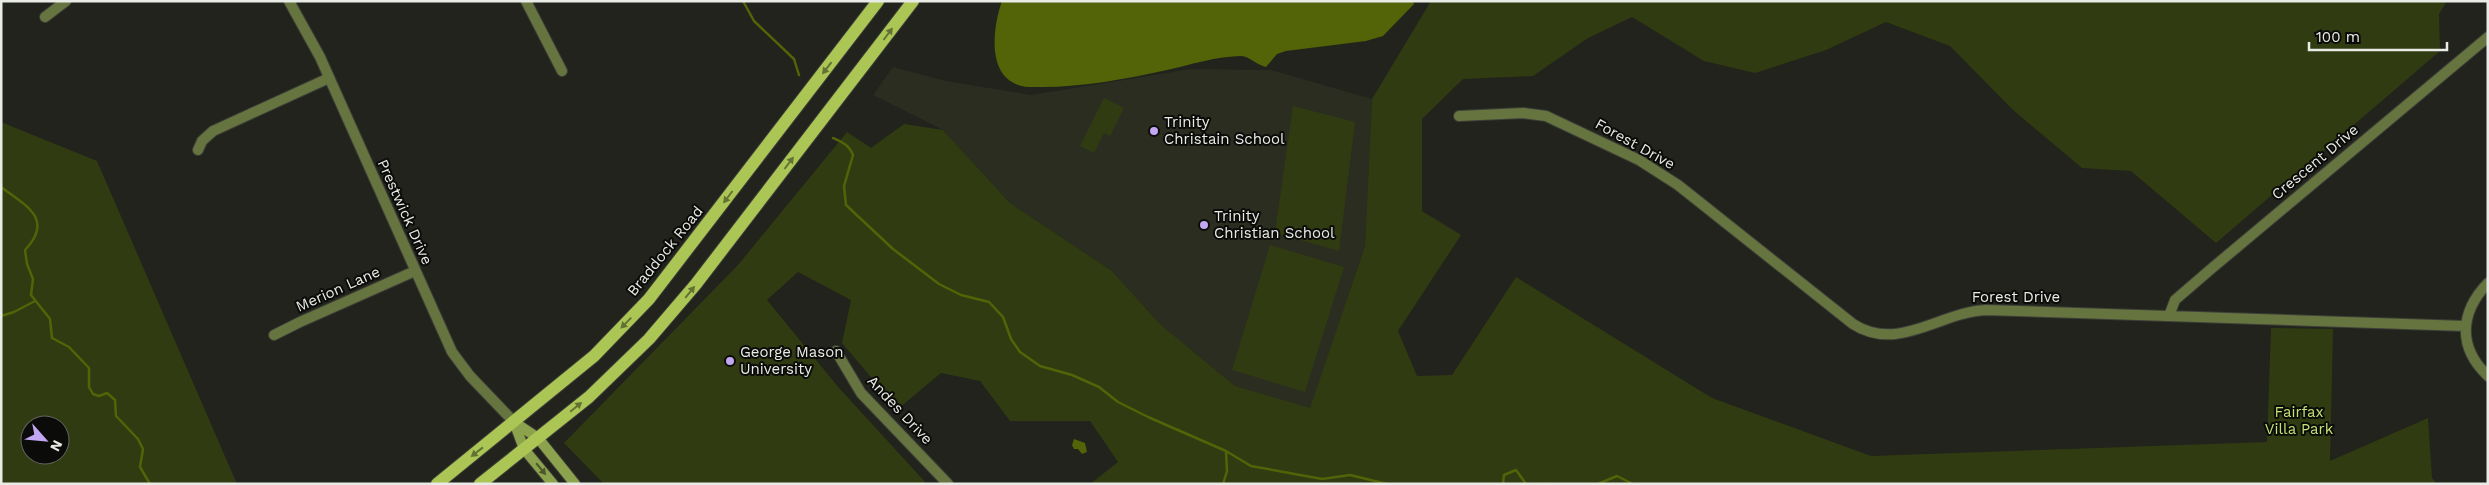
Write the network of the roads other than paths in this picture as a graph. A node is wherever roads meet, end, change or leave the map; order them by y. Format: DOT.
graph roads {
  1 [pos="66,1"];
  2 [pos="289,1"];
  3 [pos="526,1"];
  4 [pos="878,1"];
  5 [pos="913,1"];
  6 [pos="45,17"];
  7 [pos="2488,37"];
  8 [pos="562,71"];
  9 [pos="329,78"];
  10 [pos="1459,116"];
  11 [pos="198,150"];
  12 [pos="415,271"];
  13 [pos="2488,283"];
  14 [pos="2169,316"];
  15 [pos="2465,326"];
  16 [pos="274,335"];
  17 [pos="836,351"];
  18 [pos="2488,376"];
  19 [pos="514,422"];
  20 [pos="538,438"];
  21 [pos="524,449"];
  22 [pos="437,484"];
  23 [pos="480,484"];
  24 [pos="553,484"];
  25 [pos="576,484"];
  26 [pos="948,484"];
  1 -- 6 [label="street"];
  2 -- 9 [label="street, Prestwick Drive"];
  3 -- 8 [label="street"];
  4 -- 19 [label="main road, Braddock Road, one-way"];
  20 -- 5 [label="main road, one-way"];
  7 -- 14 [label="street, Crescent Drive"];
  9 -- 11 [label="street"];
  9 -- 12 [label="street, Prestwick Drive"];
  10 -- 14 [label="street, Forest Drive"];
  12 -- 16 [label="street, Merion Lane"];
  12 -- 19 [label="street, Prestwick Drive"];
  13 -- 15 [label="street"];
  14 -- 15 [label="street, Forest Drive"];
  15 -- 18 [label="street"];
  17 -- 26 [label="street, Andes Drive"];
  19 -- 20 [label="street"];
  19 -- 21 [label="street"];
  19 -- 22 [label="main road, Braddock Road, one-way"];
  20 -- 21 [label="main road"];
  20 -- 25 [label="street"];
  21 -- 23 [label="main road"];
  21 -- 24 [label="street, one-way"];
}
